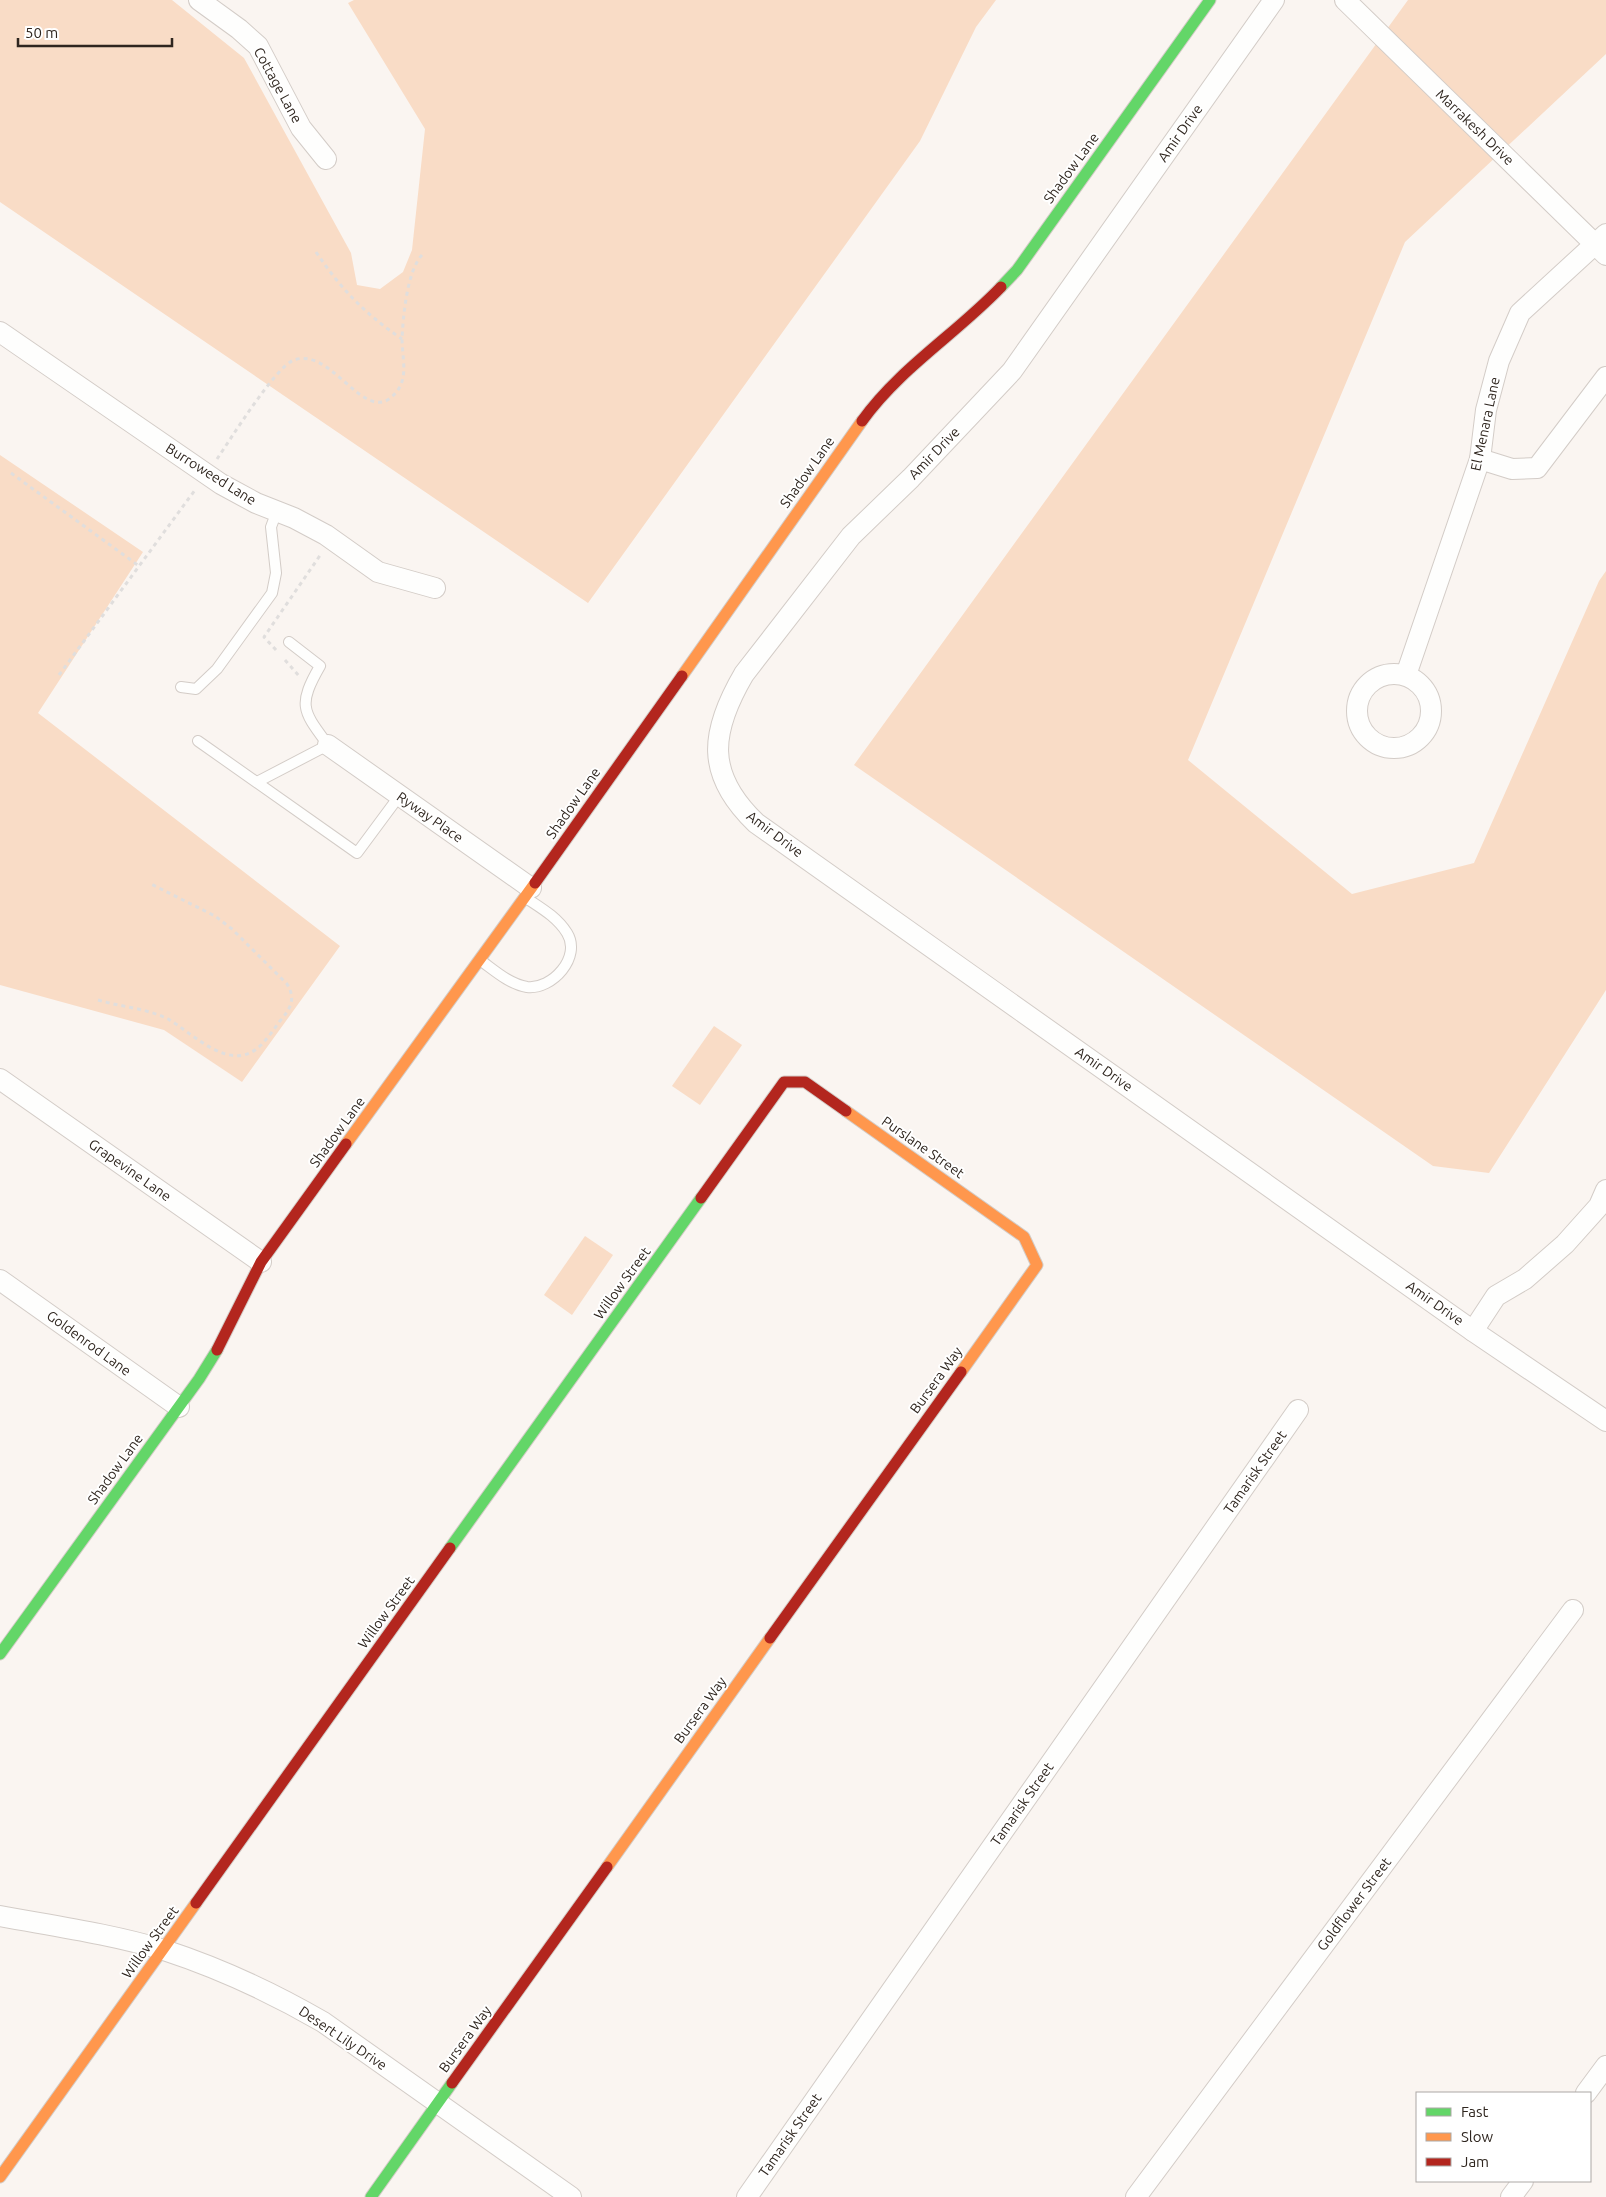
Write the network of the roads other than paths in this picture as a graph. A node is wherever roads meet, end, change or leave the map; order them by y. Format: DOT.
graph roads {
  1 [pos="199,0"];
  2 [pos="1210,0"];
  3 [pos="1274,0"];
  4 [pos="1344,0"];
  5 [pos="326,159"];
  6 [pos="1602,244"];
  7 [pos="0,332"];
  8 [pos="1606,377"];
  9 [pos="1480,458"];
  10 [pos="277,511"];
  11 [pos="435,588"];
  12 [pos="289,642"];
  13 [pos="1406,675"];
  14 [pos="181,687"];
  15 [pos="198,741"];
  16 [pos="328,745"];
  17 [pos="257,782"];
  18 [pos="400,795"];
  19 [pos="528,893"];
  20 [pos="480,960"];
  21 [pos="0,1079"];
  22 [pos="805,1082"];
  23 [pos="1606,1190"];
  24 [pos="1024,1237"];
  25 [pos="261,1262"];
  26 [pos="0,1280"];
  27 [pos="1473,1331"];
  28 [pos="179,1407"];
  29 [pos="1298,1410"];
  30 [pos="1606,1421"];
  31 [pos="1573,1610"];
  32 [pos="2,1649"];
  33 [pos="0,1916"];
  34 [pos="163,1950"];
  35 [pos="1606,2066"];
  36 [pos="1587,2092"];
  37 [pos="437,2103"];
  38 [pos="0,2177"];
  39 [pos="1522,2182"];
  40 [pos="371,2197"];
  41 [pos="570,2197"];
  42 [pos="747,2197"];
  43 [pos="1136,2197"];
  44 [pos="1511,2197"];
  1 -- 5 [label="street, Cottage Lane"];
  2 -- 19 [label="street, Shadow Lane"];
  3 -- 27 [label="street, Amir Drive"];
  4 -- 6 [label="street, Marrakesh Drive"];
  6 -- 9 [label="street, El Menara Lane"];
  7 -- 10 [label="street, Burroweed Lane"];
  8 -- 9 [label="street"];
  9 -- 13 [label="street, El Menara Lane"];
  10 -- 11 [label="street, Burroweed Lane"];
  10 -- 14 [label="lane"];
  12 -- 16 [label="lane"];
  15 -- 17 [label="lane"];
  16 -- 17 [label="lane"];
  16 -- 18 [label="street, Ryway Place"];
  17 -- 18 [label="lane"];
  18 -- 19 [label="street, Ryway Place"];
  19 -- 20 [label="street, Shadow Lane"];
  19 -- 20 [label="lane"];
  20 -- 25 [label="street, Shadow Lane"];
  21 -- 25 [label="street, Grapevine Lane"];
  22 -- 24 [label="street, Purslane Street"];
  22 -- 34 [label="street, Willow Street"];
  23 -- 27 [label="street"];
  24 -- 37 [label="street, Bursera Way"];
  25 -- 28 [label="street, Shadow Lane"];
  26 -- 28 [label="street, Goldenrod Lane"];
  27 -- 30 [label="street, Amir Drive"];
  28 -- 32 [label="street, Shadow Lane"];
  29 -- 42 [label="street, Tamarisk Street"];
  31 -- 43 [label="street, Goldflower Street"];
  33 -- 34 [label="street, Desert Lily Drive"];
  34 -- 37 [label="street, Desert Lily Drive"];
  34 -- 38 [label="street, Willow Street"];
  35 -- 36 [label="street"];
  37 -- 40 [label="street, Bursera Way"];
  37 -- 41 [label="street, Desert Lily Drive"];
  39 -- 44 [label="street"];
}
